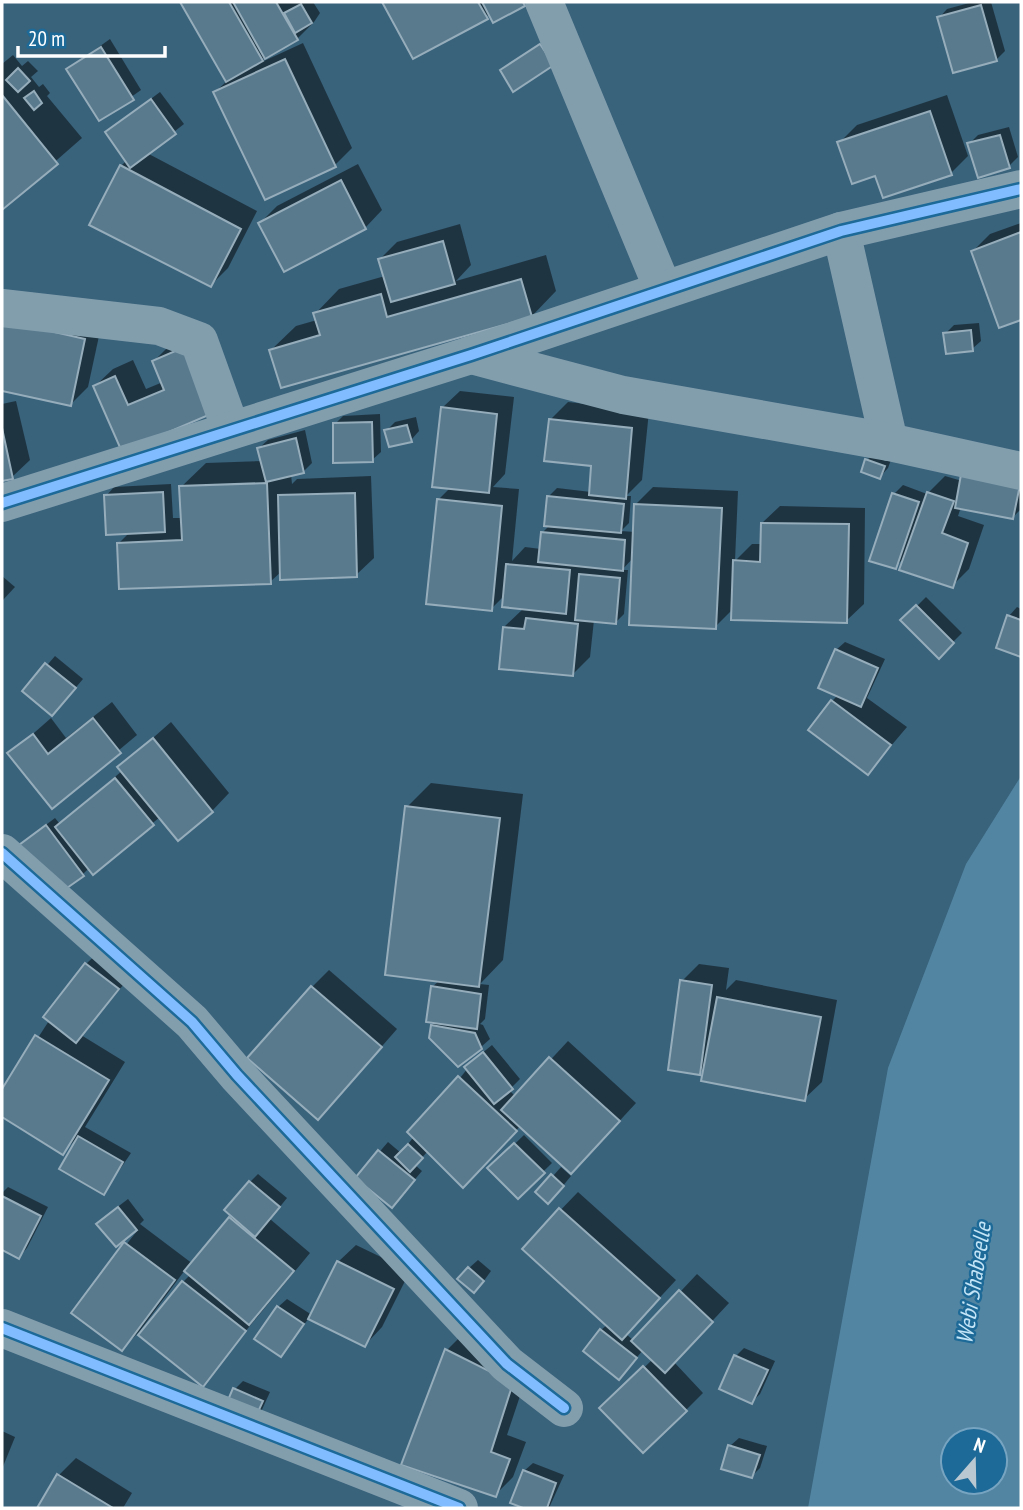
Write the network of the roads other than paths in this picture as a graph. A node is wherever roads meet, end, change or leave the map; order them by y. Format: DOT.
graph roads {
  1 [pos="544,2"];
  2 [pos="1021,188"];
  3 [pos="841,231"];
  4 [pos="663,289"];
  5 [pos="2,308"];
  6 [pos="471,355"];
  7 [pos="231,430"];
  8 [pos="889,442"];
  9 [pos="1021,471"];
  10 [pos="2,503"];
  11 [pos="2,853"];
  12 [pos="2,1328"];
  13 [pos="565,1408"];
  14 [pos="459,1508"];
  1 -- 4 [label="street"];
  2 -- 3 [label="street"];
  3 -- 4 [label="street"];
  3 -- 8 [label="street"];
  4 -- 6 [label="street"];
  5 -- 7 [label="street"];
  6 -- 7 [label="street"];
  6 -- 8 [label="street"];
  7 -- 10 [label="street"];
  8 -- 9 [label="street"];
  11 -- 13 [label="street"];
  12 -- 14 [label="street"];
}
